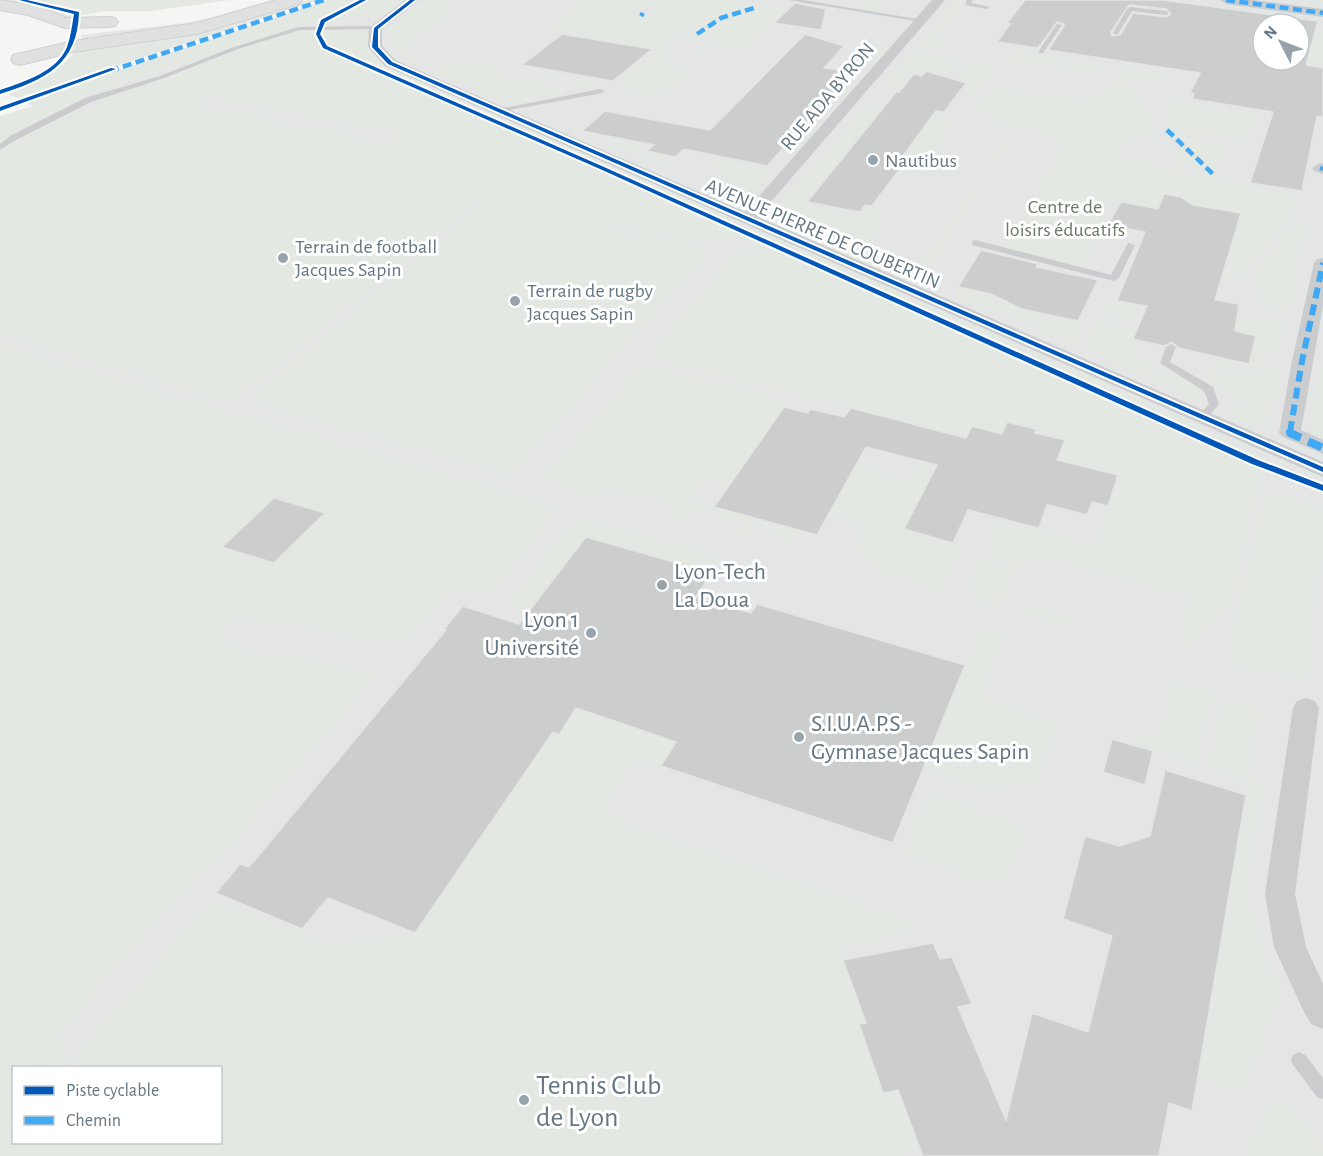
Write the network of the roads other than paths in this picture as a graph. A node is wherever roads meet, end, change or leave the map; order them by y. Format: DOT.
graph roads {
  1 [pos="258,0"];
  2 [pos="269,0"];
  3 [pos="292,0"];
  4 [pos="413,0"];
  5 [pos="791,0"];
  6 [pos="939,0"];
  7 [pos="970,0"];
  8 [pos="1226,0"];
  9 [pos="0,5"];
  10 [pos="987,7"];
  11 [pos="1166,13"];
  12 [pos="1323,13"];
  13 [pos="171,16"];
  14 [pos="921,20"];
  15 [pos="130,21"];
  16 [pos="1059,24"];
  17 [pos="376,28"];
  18 [pos="46,33"];
  19 [pos="1116,33"];
  20 [pos="15,37"];
  21 [pos="1041,52"];
  22 [pos="0,72"];
  23 [pos="600,91"];
  24 [pos="498,110"];
  25 [pos="0,148"];
  26 [pos="748,219"];
  27 [pos="975,243"];
  28 [pos="1131,245"];
  29 [pos="1323,263"];
  30 [pos="1171,347"];
  31 [pos="1202,417"];
  32 [pos="1323,464"];
  33 [pos="1306,708"];
  34 [pos="1323,1014"];
  35 [pos="1299,1060"];
  36 [pos="1323,1091"];
  1 -- 13 [label="main road"];
  2 -- 18 [label="main road"];
  3 -- 20 [label="main road"];
  4 -- 17 [label="street"];
  5 -- 14 [label="lane"];
  6 -- 14 [label="street, RUE ADA BYRON"];
  7 -- 10 [label="lane"];
  8 -- 12 [label="street"];
  9 -- 15 [label="main road"];
  11 -- 19 [label="lane"];
  14 -- 26 [label="street, RUE ADA BYRON"];
  16 -- 21 [label="lane"];
  17 -- 24 [label="street, AVENUE PIERRE DE COUBERTIN"];
  17 -- 25 [label="lane"];
  20 -- 22 [label="main road"];
  23 -- 24 [label="lane"];
  24 -- 26 [label="street, AVENUE PIERRE DE COUBERTIN"];
  26 -- 31 [label="street, AVENUE PIERRE DE COUBERTIN"];
  27 -- 28 [label="lane"];
  29 -- 32 [label="street"];
  30 -- 31 [label="lane"];
  31 -- 32 [label="street, AVENUE PIERRE DE COUBERTIN"];
  33 -- 34 [label="street"];
  35 -- 36 [label="lane"];
}
